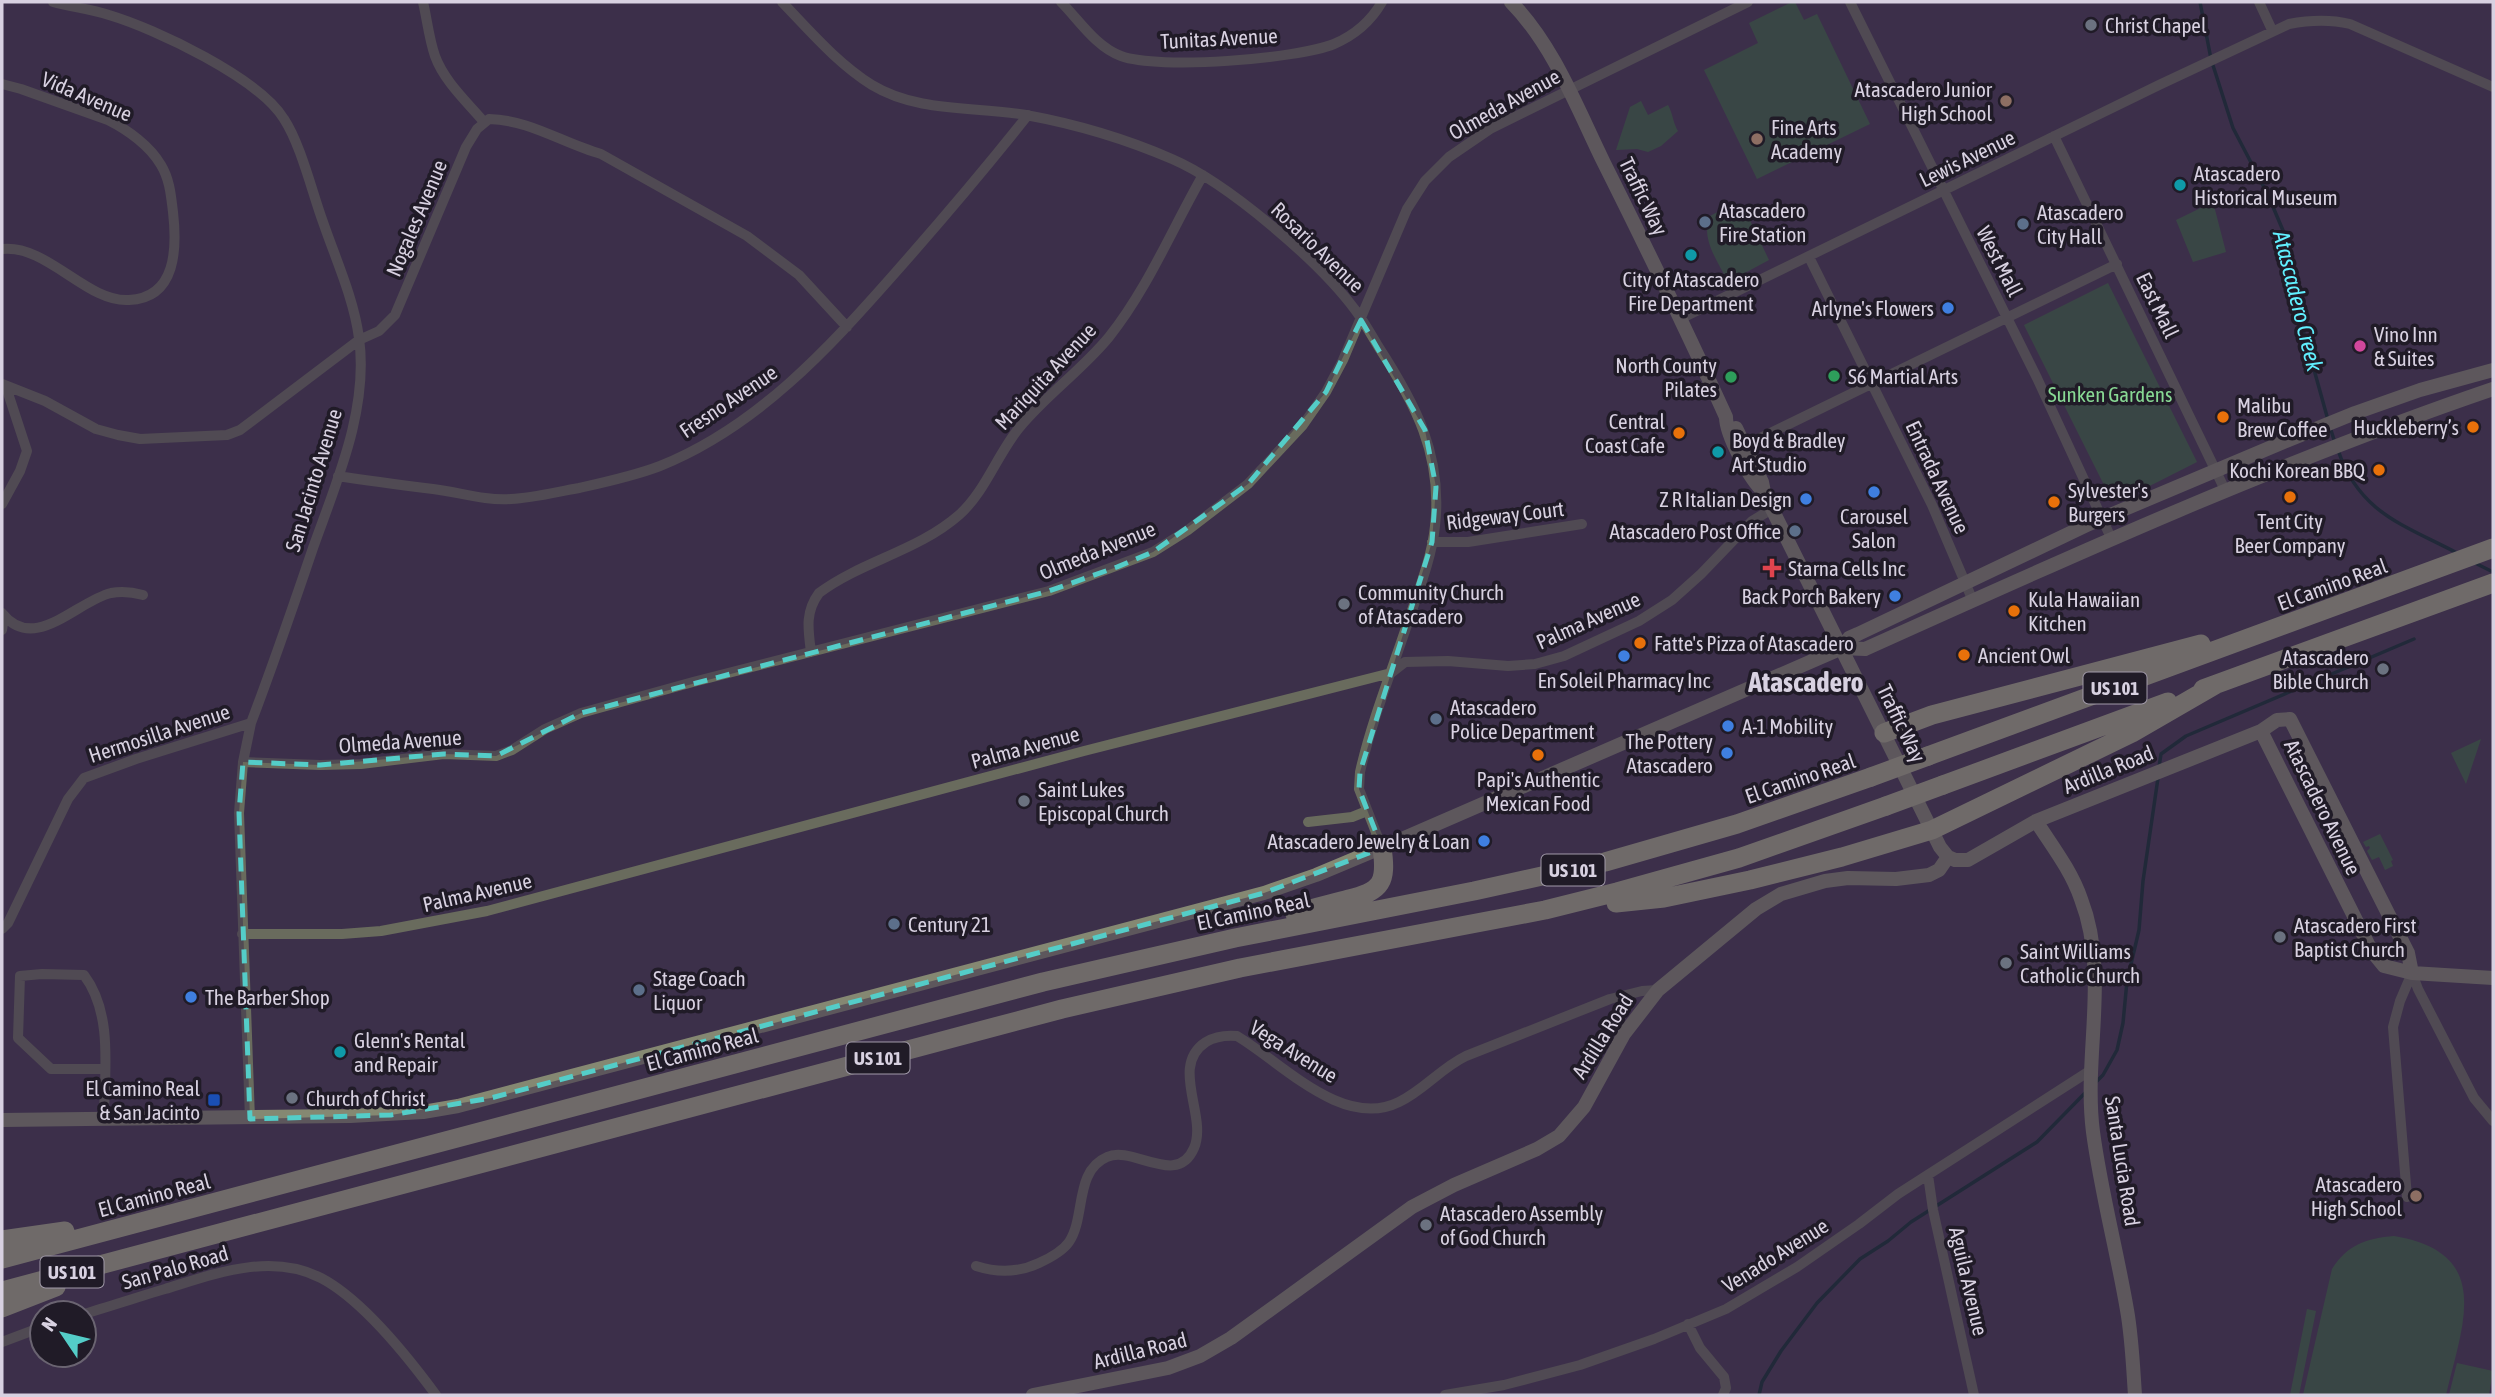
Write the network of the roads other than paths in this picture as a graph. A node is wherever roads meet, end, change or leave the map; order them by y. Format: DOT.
graph roads {
  1 [pos="52,2"];
  2 [pos="423,2"];
  3 [pos="782,2"];
  4 [pos="1061,2"];
  5 [pos="1382,2"];
  6 [pos="1511,2"];
  7 [pos="1748,2"];
  8 [pos="1850,2"];
  9 [pos="2259,2"];
  10 [pos="2272,30"];
  11 [pos="2,84"];
  12 [pos="2493,87"];
  13 [pos="1568,90"];
  14 [pos="1028,115"];
  15 [pos="484,122"];
  16 [pos="2054,136"];
  17 [pos="1203,176"];
  18 [pos="1943,191"];
  19 [pos="2,249"];
  20 [pos="1809,257"];
  21 [pos="2117,264"];
  22 [pos="2007,318"];
  23 [pos="1679,319"];
  24 [pos="1361,320"];
  25 [pos="847,327"];
  26 [pos="359,340"];
  27 [pos="2493,370"];
  28 [pos="4,385"];
  29 [pos="1872,385"];
  30 [pos="2493,389"];
  31 [pos="1726,417"];
  32 [pos="1746,445"];
  33 [pos="2217,470"];
  34 [pos="338,476"];
  35 [pos="1763,492"];
  36 [pos="2226,492"];
  37 [pos="2,504"];
  38 [pos="1772,509"];
  39 [pos="2103,519"];
  40 [pos="1581,524"];
  41 [pos="2112,540"];
  42 [pos="1432,542"];
  43 [pos="2484,552"];
  44 [pos="1965,584"];
  45 [pos="2488,587"];
  46 [pos="143,595"];
  47 [pos="1973,601"];
  48 [pos="3,615"];
  49 [pos="2301,620"];
  50 [pos="2,630"];
  51 [pos="1842,648"];
  52 [pos="811,652"];
  53 [pos="1391,673"];
  54 [pos="2216,685"];
  55 [pos="251,723"];
  56 [pos="2261,731"];
  57 [pos="1884,733"];
  58 [pos="243,762"];
  59 [pos="1367,811"];
  60 [pos="1308,821"];
  61 [pos="2035,821"];
  62 [pos="1932,830"];
  63 [pos="1382,848"];
  64 [pos="1948,857"];
  65 [pos="1545,910"];
  66 [pos="2,929"];
  67 [pos="1267,931"];
  68 [pos="242,934"];
  69 [pos="2412,973"];
  70 [pos="2493,978"];
  71 [pos="1658,990"];
  72 [pos="104,1069"];
  73 [pos="2091,1070"];
  74 [pos="250,1119"];
  75 [pos="2,1120"];
  76 [pos="104,1120"];
  77 [pos="2493,1121"];
  78 [pos="1928,1175"];
  79 [pos="2407,1197"];
  80 [pos="153,1219"];
  81 [pos="2,1240"];
  82 [pos="143,1253"];
  83 [pos="2,1259"];
  84 [pos="976,1266"];
  85 [pos="2,1291"];
  86 [pos="2,1308"];
  87 [pos="98,1310"];
  88 [pos="1688,1324"];
  89 [pos="28,1332"];
  90 [pos="2,1342"];
  91 [pos="436,1395"];
  92 [pos="1033,1395"];
  93 [pos="1445,1395"];
  94 [pos="1723,1395"];
  95 [pos="1974,1395"];
  96 [pos="2136,1395"];
  1 -- 26 [label="street, San Jacinto Avenue"];
  2 -- 15 [label="street"];
  3 -- 14 [label="street, Rosario Avenue"];
  4 -- 5 [label="street, Tunitas Avenue"];
  6 -- 13 [label="street, Traffic Way"];
  7 -- 13 [label="street, Olmeda Avenue"];
  8 -- 18 [label="street, West Mall"];
  9 -- 10 [label="street"];
  10 -- 12 [label="street, Lewis Avenue"];
  10 -- 16 [label="street, Lewis Avenue"];
  11 -- 19 [label="street, Vida Avenue"];
  13 -- 23 [label="street, Traffic Way"];
  13 -- 24 [label="street, Olmeda Avenue"];
  14 -- 17 [label="street, Rosario Avenue"];
  14 -- 25 [label="street, Fresno Avenue"];
  15 -- 25 [label="street"];
  15 -- 26 [label="street, Nogales Avenue"];
  16 -- 18 [label="street, Lewis Avenue"];
  16 -- 21 [label="street, East Mall"];
  17 -- 24 [label="street, Rosario Avenue"];
  17 -- 52 [label="street, Mariquita Avenue"];
  18 -- 20 [label="street, Lewis Avenue"];
  18 -- 22 [label="street, West Mall"];
  20 -- 23 [label="street, Lewis Avenue"];
  20 -- 29 [label="street, Entrada Avenue"];
  21 -- 22 [label="street"];
  21 -- 33 [label="street, East Mall"];
  22 -- 29 [label="street"];
  22 -- 39 [label="street, West Mall"];
  23 -- 31 [label="street, Traffic Way"];
  24 -- 42 [label="street, Rosario Avenue"];
  24 -- 52 [label="street, Olmeda Avenue"];
  25 -- 34 [label="street, Fresno Avenue"];
  26 -- 28 [label="street, Nogales Avenue"];
  26 -- 34 [label="street, San Jacinto Avenue"];
  27 -- 33 [label="street, El Camino Real"];
  28 -- 37 [label="street"];
  29 -- 32 [label="street"];
  29 -- 44 [label="street, Entrada Avenue"];
  30 -- 36 [label="street, El Camino Real"];
  31 -- 32 [label="street, Traffic Way"];
  31 -- 35 [label="street, Traffic Way"];
  32 -- 35 [label="street, Traffic Way"];
  33 -- 36 [label="street, East Mall"];
  33 -- 39 [label="street, El Camino Real"];
  34 -- 55 [label="street, San Jacinto Avenue"];
  35 -- 38 [label="street, Traffic Way"];
  36 -- 41 [label="street, El Camino Real"];
  38 -- 51 [label="street, Traffic Way"];
  38 -- 53 [label="street, Palma Avenue"];
  39 -- 41 [label="street, West Mall"];
  39 -- 44 [label="street, El Camino Real"];
  40 -- 42 [label="street, Ridgeway Court"];
  41 -- 47 [label="street, El Camino Real"];
  42 -- 53 [label="street, Rosario Avenue"];
  43 -- 49 [label="highway, El Camino Real / US 101"];
  44 -- 47 [label="street, Entrada Avenue"];
  44 -- 51 [label="street, El Camino Real"];
  45 -- 54 [label="highway, US 101"];
  46 -- 48 [label="street"];
  47 -- 51 [label="street, El Camino Real"];
  48 -- 50 [label="street"];
  49 -- 57 [label="highway"];
  49 -- 67 [label="highway, El Camino Real / US 101, bridge"];
  51 -- 57 [label="street, Traffic Way"];
  51 -- 63 [label="street, El Camino Real"];
  52 -- 58 [label="street, Olmeda Avenue"];
  53 -- 59 [label="street, Rosario Avenue"];
  53 -- 68 [label="street, Palma Avenue"];
  54 -- 62 [label="highway"];
  54 -- 65 [label="highway, US 101, bridge"];
  55 -- 58 [label="street, San Jacinto Avenue"];
  55 -- 66 [label="street, Hermosilla Avenue"];
  56 -- 61 [label="street, Ardilla Road"];
  56 -- 69 [label="street, Atascadero Avenue"];
  56 -- 69 [label="street, Atascadero Avenue"];
  57 -- 62 [label="street, Traffic Way"];
  58 -- 68 [label="street, San Jacinto Avenue"];
  59 -- 60 [label="street"];
  59 -- 63 [label="street, Rosario Avenue"];
  61 -- 64 [label="street, Ardilla Road"];
  61 -- 73 [label="street, Santa Lucia Road"];
  62 -- 64 [label="street, Traffic Way"];
  62 -- 65 [label="highway"];
  63 -- 67 [label="highway"];
  63 -- 74 [label="street, El Camino Real"];
  64 -- 71 [label="street, Ardilla Road"];
  65 -- 82 [label="highway, US 101"];
  67 -- 80 [label="highway, El Camino Real / US 101"];
  68 -- 74 [label="street, San Jacinto Avenue"];
  69 -- 70 [label="street, Atascadero Avenue"];
  69 -- 77 [label="street"];
  69 -- 79 [label="street"];
  71 -- 84 [label="street, Vega Avenue"];
  71 -- 92 [label="street, Ardilla Road"];
  72 -- 72 [label="street"];
  72 -- 76 [label="street"];
  73 -- 78 [label="street, Venado Avenue"];
  73 -- 96 [label="street, Santa Lucia Road"];
  74 -- 76 [label="street, El Camino Real"];
  75 -- 76 [label="street, El Camino Real"];
  78 -- 88 [label="street, Venado Avenue"];
  78 -- 95 [label="street, Aguila Avenue"];
  80 -- 81 [label="highway"];
  80 -- 83 [label="highway, El Camino Real / US 101"];
  82 -- 85 [label="highway, US 101"];
  82 -- 86 [label="highway"];
  87 -- 91 [label="street, San Palo Road"];
  88 -- 93 [label="street, Venado Avenue"];
  88 -- 94 [label="street"];
  89 -- 90 [label="street"];
}
